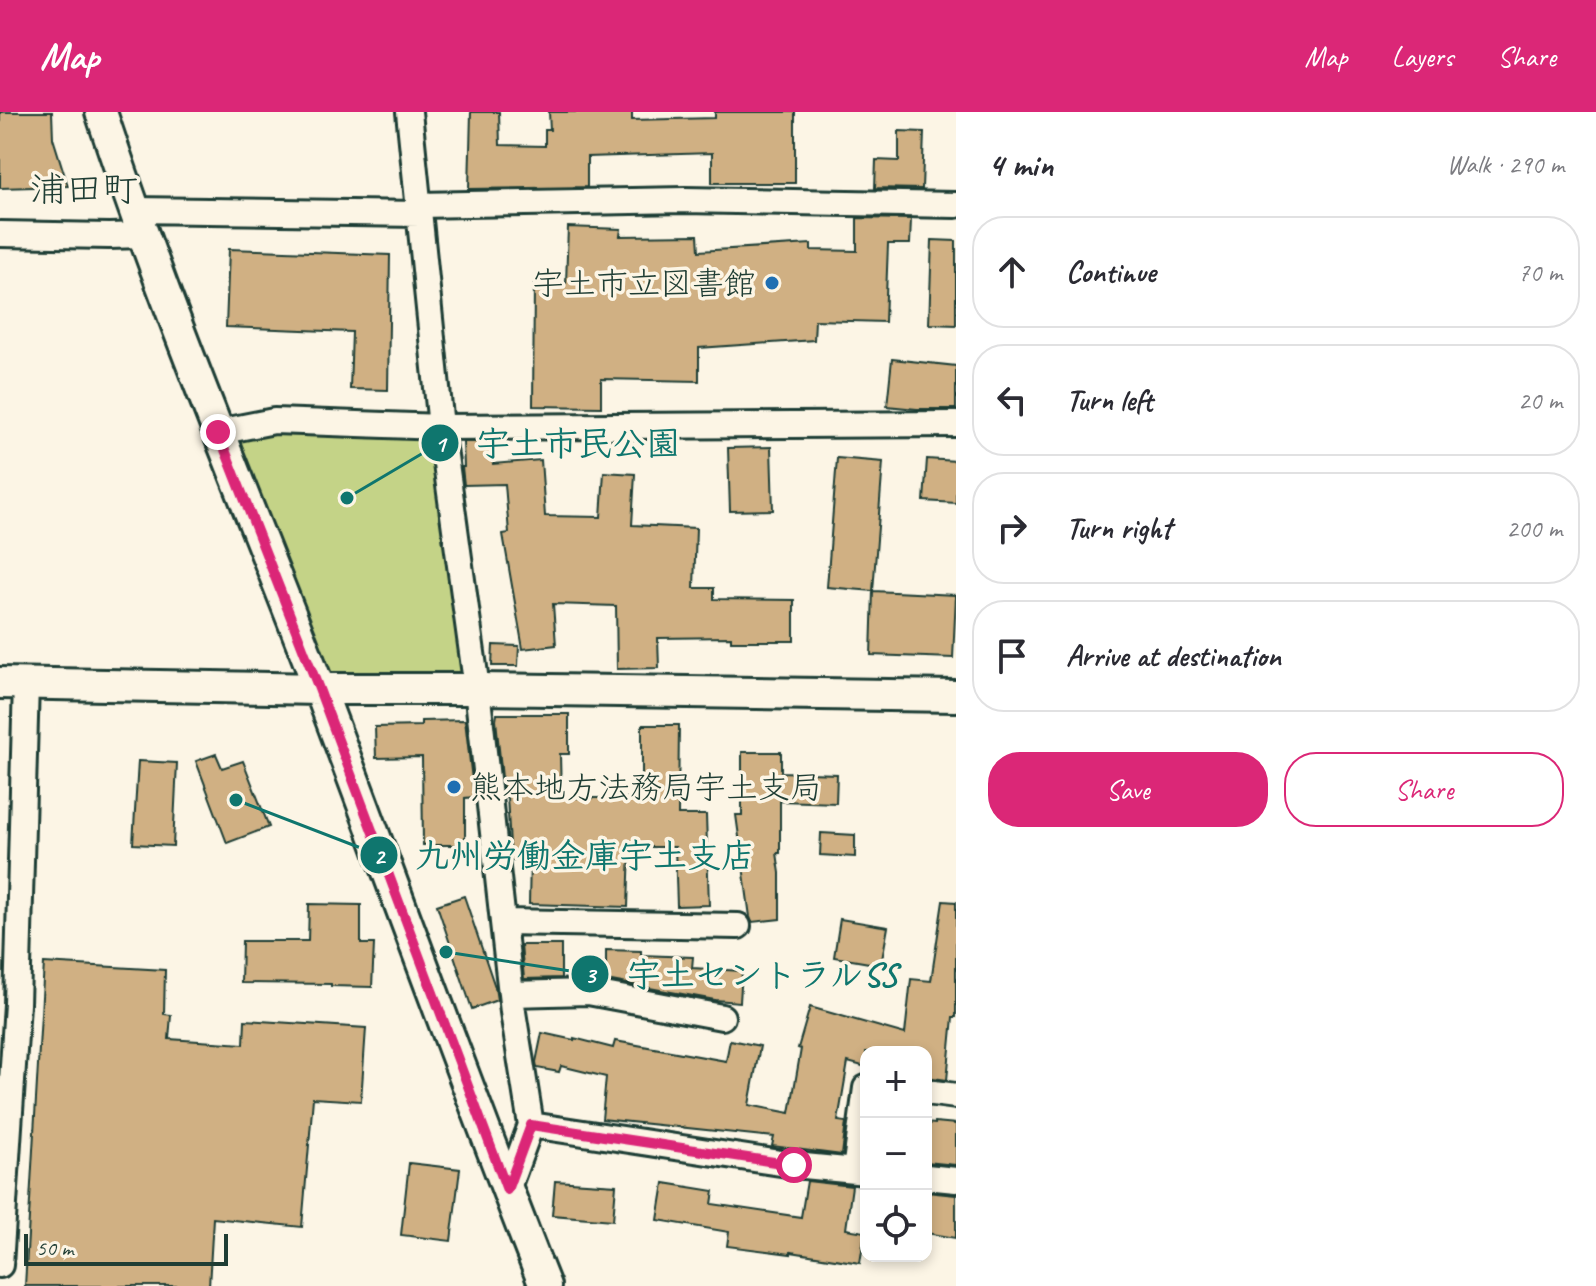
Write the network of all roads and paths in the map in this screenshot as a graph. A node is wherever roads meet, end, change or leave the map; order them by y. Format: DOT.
graph roads {
  1 [pos="101,112"];
  2 [pos="409,112"];
  3 [pos="956,205"];
  4 [pos="420,210"];
  5 [pos="138,223"];
  6 [pos="0,234"];
  7 [pos="956,424"];
  8 [pos="441,427"];
  9 [pos="218,432"];
  10 [pos="13,683"];
  11 [pos="319,689"];
  12 [pos="477,689"];
  13 [pos="956,696"];
  14 [pos="503,922"];
  15 [pos="738,926"];
  16 [pos="511,994"];
  17 [pos="9,1003"];
  18 [pos="722,1017"];
  19 [pos="932,1093"];
  20 [pos="956,1096"];
  21 [pos="531,1125"];
  22 [pos="860,1171"];
  23 [pos="932,1178"];
  24 [pos="956,1180"];
  25 [pos="507,1190"];
  26 [pos="0,1265"];
  27 [pos="545,1286"];
  1 -- 5 [label="street"];
  2 -- 4 [label="street"];
  3 -- 4 [label="street"];
  4 -- 5 [label="street"];
  4 -- 8 [label="street"];
  5 -- 6 [label="street"];
  5 -- 9 [label="street"];
  7 -- 8 [label="street"];
  8 -- 9 [label="street"];
  8 -- 12 [label="street"];
  9 -- 11 [label="street"];
  10 -- 11 [label="street"];
  10 -- 17 [label="street"];
  11 -- 12 [label="street"];
  11 -- 25 [label="street"];
  12 -- 13 [label="street"];
  12 -- 14 [label="street"];
  14 -- 15 [label="street"];
  14 -- 16 [label="street"];
  16 -- 18 [label="street"];
  16 -- 21 [label="street"];
  17 -- 26 [label="street"];
  19 -- 20 [label="street"];
  21 -- 22 [label="street"];
  21 -- 25 [label="street"];
  23 -- 24 [label="street"];
  25 -- 27 [label="street"];
}
